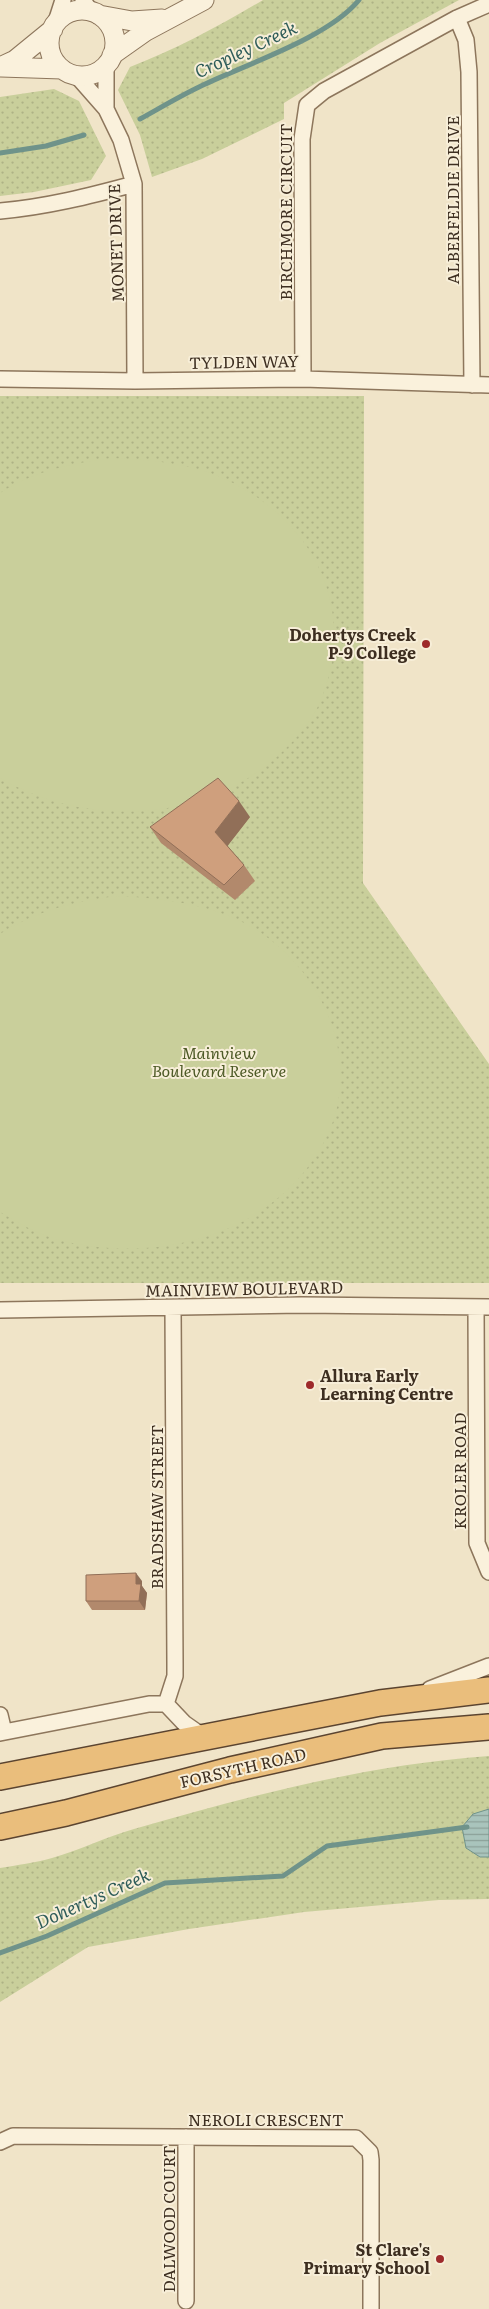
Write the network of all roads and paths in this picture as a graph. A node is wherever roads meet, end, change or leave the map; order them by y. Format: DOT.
graph roads {
  1 [pos="64,0"];
  2 [pos="204,0"];
  3 [pos="489,4"];
  4 [pos="91,9"];
  5 [pos="457,18"];
  6 [pos="166,19"];
  7 [pos="54,27"];
  8 [pos="110,60"];
  9 [pos="0,67"];
  10 [pos="69,72"];
  11 [pos="106,109"];
  12 [pos="134,184"];
  13 [pos="0,212"];
  14 [pos="0,379"];
  15 [pos="303,379"];
  16 [pos="135,381"];
  17 [pos="489,384"];
  18 [pos="472,385"];
  19 [pos="482,1307"];
  20 [pos="173,1308"];
  21 [pos="0,1310"];
  22 [pos="489,1572"];
  23 [pos="489,1666"];
  24 [pos="489,1690"];
  25 [pos="380,1702"];
  26 [pos="166,1704"];
  27 [pos="0,1715"];
  28 [pos="489,1727"];
  29 [pos="2,1732"];
  30 [pos="204,1737"];
  31 [pos="0,1777"];
  32 [pos="0,1827"];
  33 [pos="186,2137"];
  34 [pos="0,2142"];
  35 [pos="186,2301"];
  36 [pos="371,2309"];
  1 -- 7 [label="street"];
  2 -- 6 [label="street"];
  3 -- 5 [label="street, BIRCHMORE CIRCUIT"];
  4 -- 6 [label="street"];
  4 -- 7 [label="street"];
  4 -- 8 [label="street"];
  5 -- 15 [label="street, BIRCHMORE CIRCUIT"];
  5 -- 18 [label="street, ALBERFELDIE DRIVE"];
  6 -- 8 [label="street"];
  7 -- 9 [label="street"];
  7 -- 10 [label="street"];
  8 -- 10 [label="street"];
  8 -- 11 [label="street, MONET DRIVE"];
  9 -- 10 [label="street"];
  10 -- 11 [label="street, MONET DRIVE"];
  11 -- 12 [label="street, MONET DRIVE"];
  12 -- 13 [label="street"];
  12 -- 16 [label="street, MONET DRIVE"];
  14 -- 16 [label="street, TYLDEN WAY"];
  15 -- 16 [label="street, TYLDEN WAY"];
  15 -- 18 [label="street, TYLDEN WAY"];
  17 -- 18 [label="street, TYLDEN WAY"];
  19 -- 20 [label="street, MAINVIEW BOULEVARD"];
  19 -- 22 [label="street, KROLER ROAD"];
  20 -- 21 [label="street, MAINVIEW BOULEVARD"];
  20 -- 26 [label="street, BRADSHAW STREET"];
  23 -- 25 [label="street"];
  24 -- 25 [label="highway"];
  25 -- 30 [label="highway"];
  26 -- 29 [label="street"];
  26 -- 30 [label="street"];
  27 -- 29 [label="street"];
  28 -- 32 [label="highway, FORSYTH ROAD"];
  30 -- 31 [label="highway"];
  33 -- 34 [label="street, NEROLI CRESCENT"];
  33 -- 35 [label="street, DALWOOD COURT"];
  33 -- 36 [label="street, NEROLI CRESCENT"];
}
